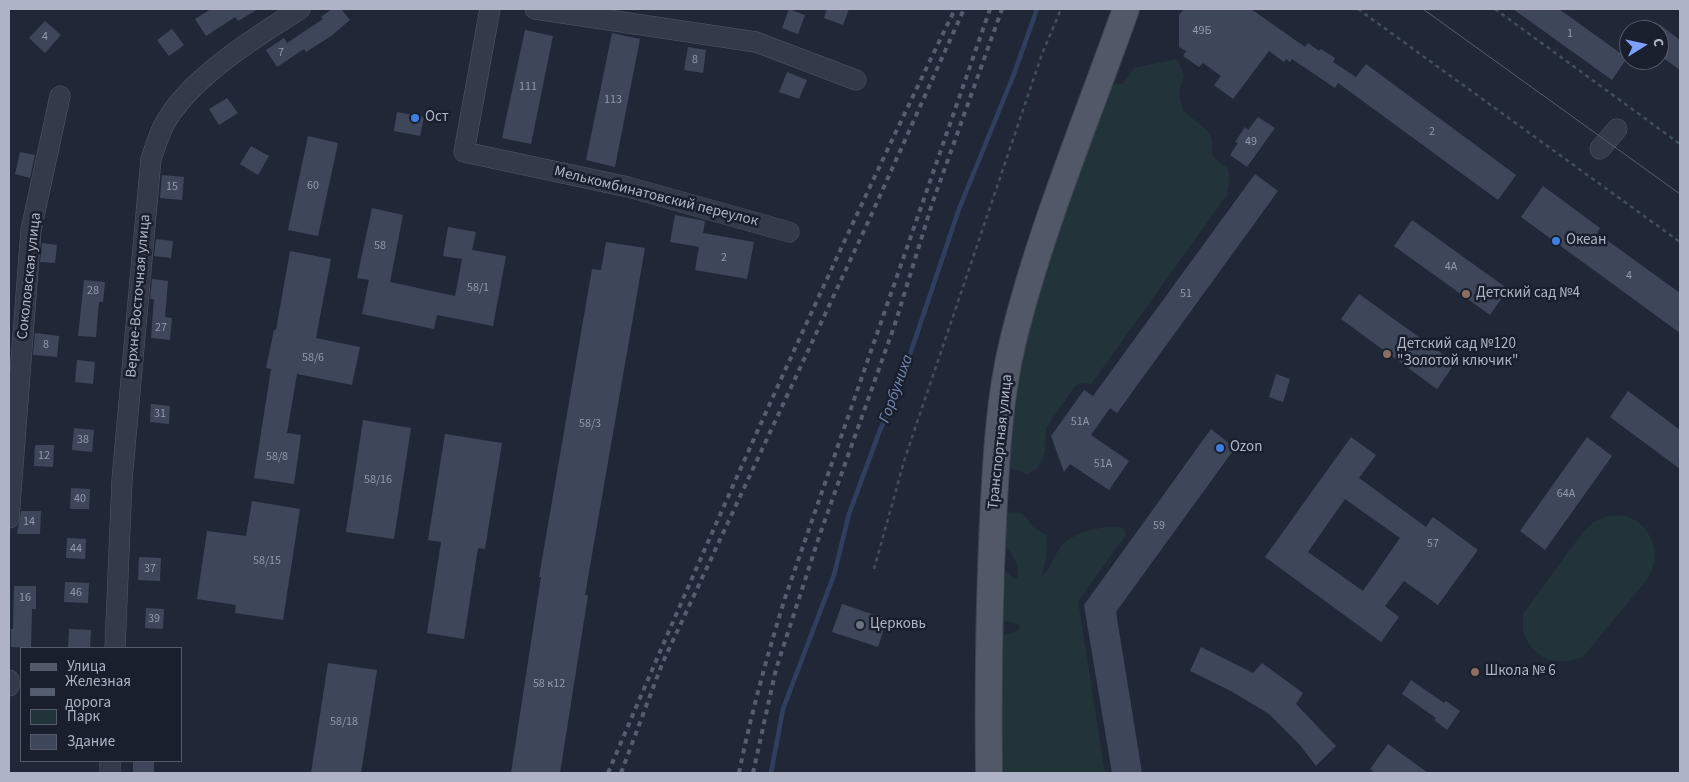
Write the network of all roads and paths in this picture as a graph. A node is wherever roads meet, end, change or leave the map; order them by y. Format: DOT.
graph roads {
  1 [pos="300,9"];
  2 [pos="490,9"];
  3 [pos="535,9"];
  4 [pos="1061,9"];
  5 [pos="1126,9"];
  6 [pos="1358,9"];
  7 [pos="1495,9"];
  8 [pos="856,80"];
  9 [pos="60,96"];
  10 [pos="1617,129"];
  11 [pos="1680,144"];
  12 [pos="1600,150"];
  13 [pos="789,232"];
  14 [pos="1680,242"];
  15 [pos="9,518"];
  16 [pos="874,569"];
  17 [pos="115,647"];
  18 [pos="9,680"];
  19 [pos="9,686"];
  20 [pos="989,773"];
  1 -- 17 [label="street, Верхне-Восточная улица"];
  2 -- 13 [label="street, Мелькомбинатовский переулок"];
  3 -- 8 [label="street"];
  4 -- 16 [label="path"];
  5 -- 20 [label="main road, Транспортная улица"];
  6 -- 14 [label="path"];
  7 -- 11 [label="path"];
  9 -- 15 [label="street, Соколовская улица"];
  10 -- 12 [label="street"];
  18 -- 19 [label="street"];
}
